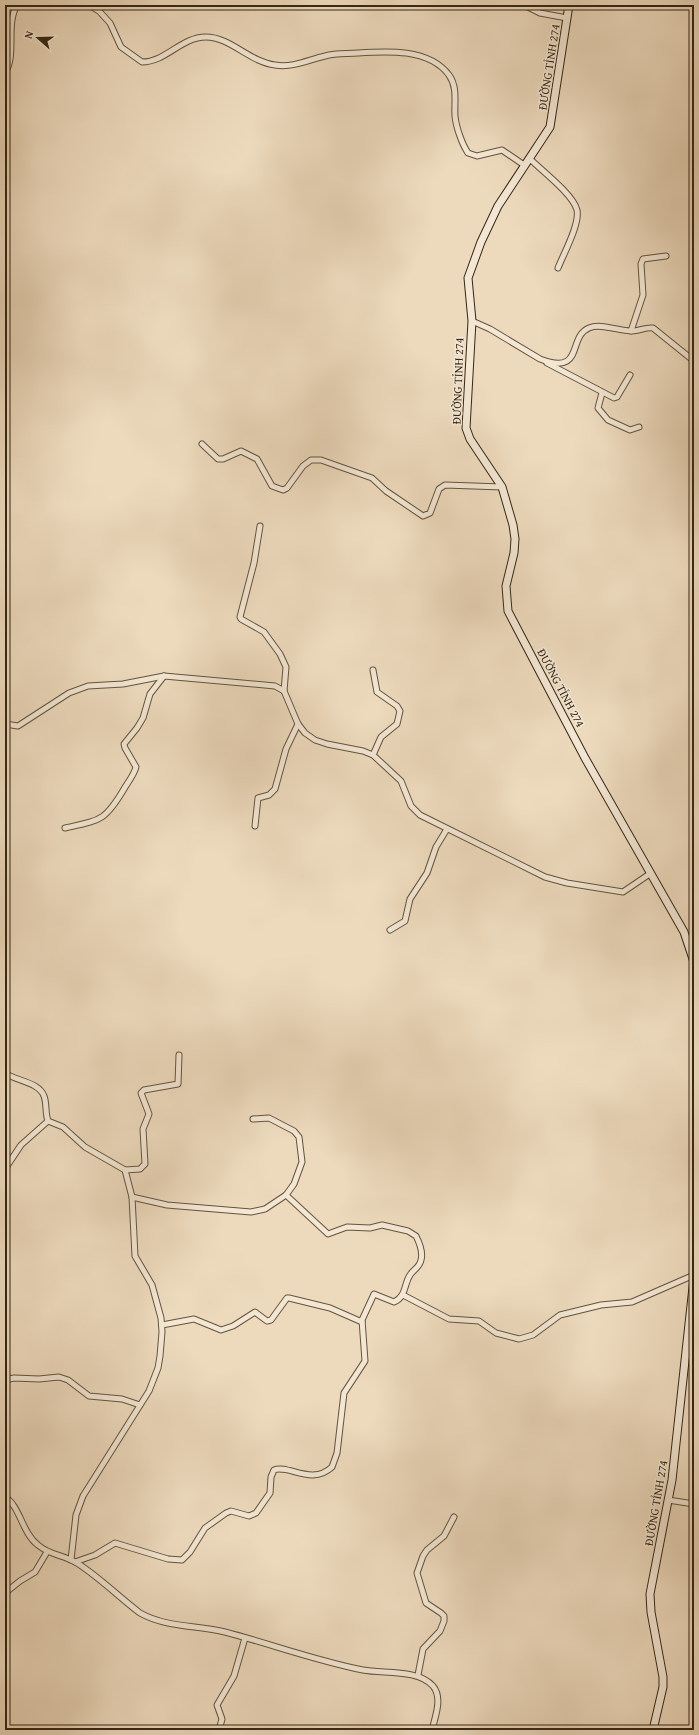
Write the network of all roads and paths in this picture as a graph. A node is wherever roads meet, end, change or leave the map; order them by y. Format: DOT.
graph roads {
  1 [pos="17,5"];
  2 [pos="88,5"];
  3 [pos="524,5"];
  4 [pos="569,5"];
  5 [pos="567,18"];
  6 [pos="5,73"];
  7 [pos="529,158"];
  8 [pos="524,165"];
  9 [pos="666,256"];
  10 [pos="558,268"];
  11 [pos="472,321"];
  12 [pos="631,332"];
  13 [pos="540,359"];
  14 [pos="694,361"];
  15 [pos="630,375"];
  16 [pos="602,393"];
  17 [pos="639,427"];
  18 [pos="202,444"];
  19 [pos="502,487"];
  20 [pos="260,526"];
  21 [pos="373,670"];
  22 [pos="164,676"];
  23 [pos="284,691"];
  24 [pos="5,724"];
  25 [pos="298,724"];
  26 [pos="373,755"];
  27 [pos="255,826"];
  28 [pos="65,828"];
  29 [pos="448,829"];
  30 [pos="651,873"];
  31 [pos="390,930"];
  32 [pos="694,962"];
  33 [pos="179,1055"];
  34 [pos="5,1072"];
  35 [pos="253,1119"];
  36 [pos="48,1121"];
  37 [pos="5,1169"];
  38 [pos="125,1170"];
  39 [pos="286,1195"];
  40 [pos="132,1197"];
  41 [pos="694,1275"];
  42 [pos="694,1278"];
  43 [pos="403,1295"];
  44 [pos="362,1322"];
  45 [pos="162,1325"];
  46 [pos="5,1380"];
  47 [pos="140,1405"];
  48 [pos="5,1497"];
  49 [pos="668,1500"];
  50 [pos="694,1504"];
  51 [pos="454,1517"];
  52 [pos="47,1552"];
  53 [pos="73,1561"];
  54 [pos="5,1593"];
  55 [pos="245,1638"];
  56 [pos="418,1675"];
  57 [pos="19,1730"];
  58 [pos="27,1730"];
  59 [pos="219,1730"];
  60 [pos="432,1730"];
  61 [pos="653,1730"];
  1 -- 6 [label="street"];
  2 -- 8 [label="street"];
  3 -- 5 [label="street"];
  4 -- 5 [label="main road, ĐƯỜNG TỈNH 274"];
  5 -- 7 [label="main road, ĐƯỜNG TỈNH 274"];
  7 -- 8 [label="main road, ĐƯỜNG TỈNH 274"];
  7 -- 10 [label="street"];
  8 -- 11 [label="main road, ĐƯỜNG TỈNH 274"];
  9 -- 12 [label="street"];
  11 -- 13 [label="street"];
  11 -- 19 [label="main road, ĐƯỜNG TỈNH 274"];
  12 -- 13 [label="street"];
  12 -- 14 [label="street"];
  13 -- 16 [label="street"];
  15 -- 16 [label="street"];
  16 -- 17 [label="street"];
  18 -- 19 [label="street"];
  19 -- 30 [label="main road, ĐƯỜNG TỈNH 274"];
  20 -- 23 [label="street"];
  21 -- 26 [label="street"];
  22 -- 23 [label="street"];
  22 -- 24 [label="street"];
  22 -- 28 [label="street"];
  23 -- 25 [label="street"];
  25 -- 26 [label="street"];
  25 -- 27 [label="street"];
  26 -- 29 [label="street"];
  29 -- 30 [label="street"];
  29 -- 31 [label="street"];
  30 -- 32 [label="main road, ĐƯỜNG TỈNH 274"];
  33 -- 38 [label="street"];
  34 -- 36 [label="street"];
  35 -- 39 [label="street"];
  36 -- 37 [label="street"];
  36 -- 38 [label="street"];
  38 -- 40 [label="street"];
  39 -- 40 [label="street"];
  39 -- 43 [label="street"];
  40 -- 45 [label="street"];
  41 -- 43 [label="street"];
  42 -- 49 [label="main road, ĐƯỜNG TỈNH 274"];
  43 -- 44 [label="street"];
  44 -- 45 [label="street"];
  44 -- 53 [label="street"];
  45 -- 47 [label="street"];
  46 -- 47 [label="street"];
  47 -- 53 [label="street"];
  48 -- 52 [label="street"];
  49 -- 50 [label="street"];
  49 -- 61 [label="main road, ĐƯỜNG TỈNH 274"];
  51 -- 56 [label="street"];
  52 -- 53 [label="street"];
  52 -- 54 [label="street"];
  53 -- 55 [label="street"];
  55 -- 56 [label="street"];
  55 -- 59 [label="street"];
  56 -- 60 [label="street"];
  57 -- 58 [label="street"];
}
